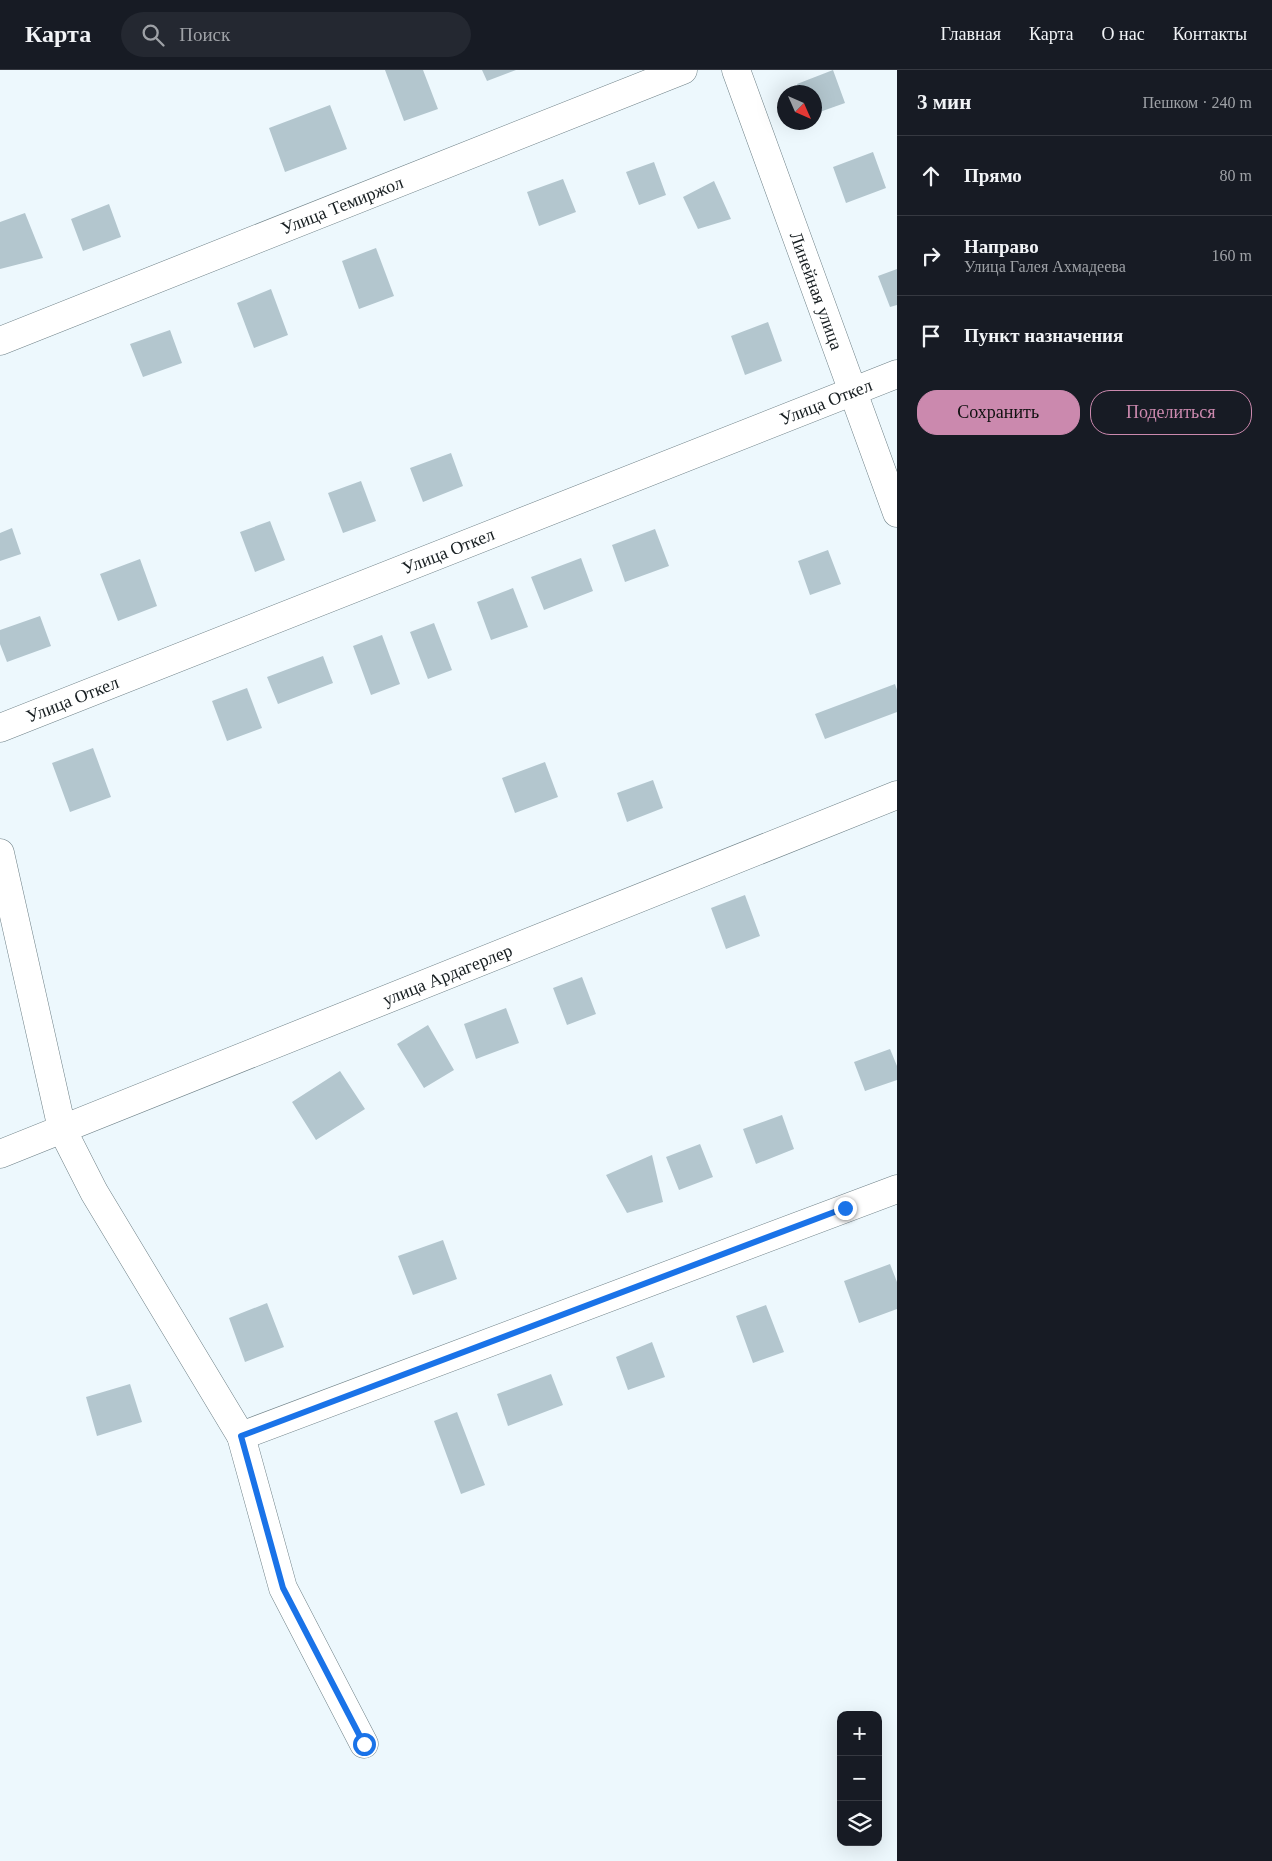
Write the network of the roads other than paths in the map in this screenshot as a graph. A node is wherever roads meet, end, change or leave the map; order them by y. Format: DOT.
graph roads {
  1 [pos="682,70"];
  2 [pos="736,70"];
  3 [pos="0,341"];
  4 [pos="897,374"];
  5 [pos="852,391"];
  6 [pos="897,512"];
  7 [pos="0,728"];
  8 [pos="897,796"];
  9 [pos="0,853"];
  10 [pos="62,1130"];
  11 [pos="0,1154"];
  12 [pos="897,1189"];
  13 [pos="241,1436"];
  14 [pos="364,1744"];
  1 -- 3 [label="street, Улица Темиржол"];
  2 -- 5 [label="street, Линейная улица"];
  4 -- 5 [label="street, Улица Откел"];
  5 -- 6 [label="street, Линейная улица"];
  5 -- 7 [label="street, Улица Откел"];
  8 -- 10 [label="street, улица Ардагерлер"];
  9 -- 10 [label="street"];
  10 -- 11 [label="street, улица Ардагерлер"];
  10 -- 13 [label="street"];
  12 -- 13 [label="street"];
  13 -- 14 [label="street"];
}
